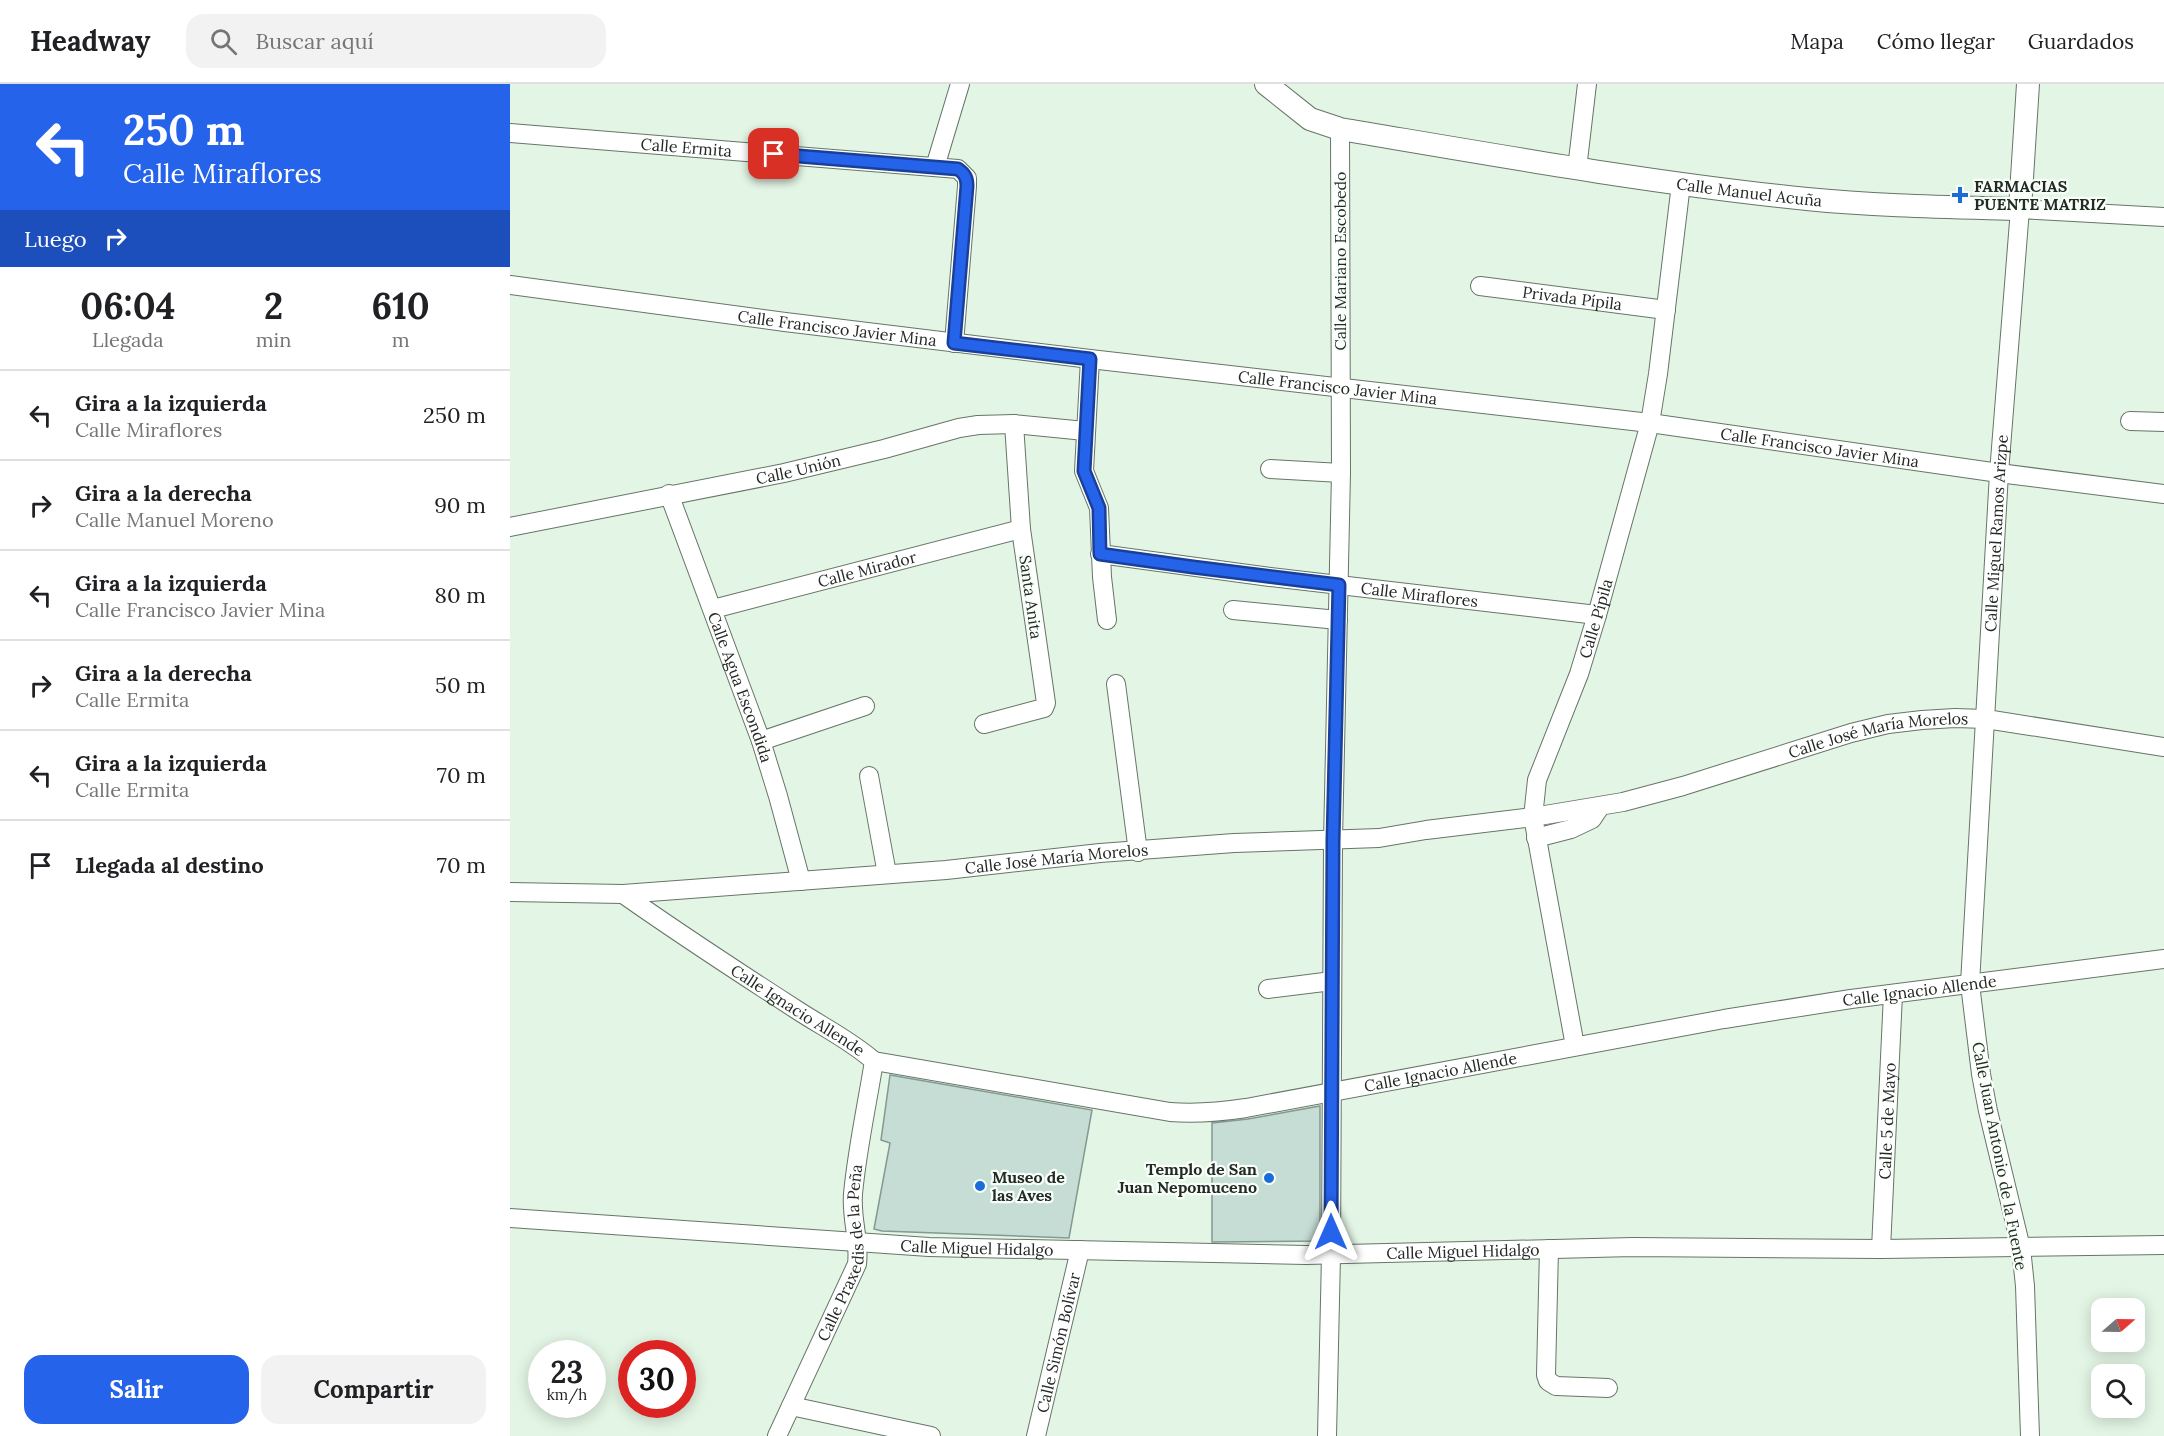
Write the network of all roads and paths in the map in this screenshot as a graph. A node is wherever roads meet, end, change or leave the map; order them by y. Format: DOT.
graph roads {
  1 [pos="960,84"];
  2 [pos="1266,84"];
  3 [pos="1587,84"];
  4 [pos="2028,84"];
  5 [pos="1340,129"];
  6 [pos="510,133"];
  7 [pos="935,167"];
  8 [pos="1577,169"];
  9 [pos="1680,184"];
  10 [pos="2020,209"];
  11 [pos="2164,217"];
  12 [pos="510,285"];
  13 [pos="1480,286"];
  14 [pos="1666,310"];
  15 [pos="954,343"];
  16 [pos="1090,359"];
  17 [pos="1341,387"];
  18 [pos="2130,421"];
  19 [pos="2164,422"];
  20 [pos="1650,423"];
  21 [pos="1014,424"];
  22 [pos="1085,431"];
  23 [pos="1270,469"];
  24 [pos="1341,473"];
  25 [pos="1999,473"];
  26 [pos="2164,494"];
  27 [pos="669,495"];
  28 [pos="510,527"];
  29 [pos="1021,530"];
  30 [pos="1100,554"];
  31 [pos="1339,585"];
  32 [pos="713,609"];
  33 [pos="1233,610"];
  34 [pos="1597,615"];
  35 [pos="1107,620"];
  36 [pos="1338,620"];
  37 [pos="1116,684"];
  38 [pos="865,706"];
  39 [pos="1986,719"];
  40 [pos="984,724"];
  41 [pos="761,741"];
  42 [pos="2164,747"];
  43 [pos="869,776"];
  44 [pos="1600,807"];
  45 [pos="1533,818"];
  46 [pos="1536,838"];
  47 [pos="1333,841"];
  48 [pos="1138,852"];
  49 [pos="887,874"];
  50 [pos="801,881"];
  51 [pos="510,892"];
  52 [pos="623,894"];
  53 [pos="2164,959"];
  54 [pos="1332,981"];
  55 [pos="1970,984"];
  56 [pos="1268,989"];
  57 [pos="1893,994"];
  58 [pos="1575,1046"];
  59 [pos="874,1061"];
  60 [pos="1332,1091"];
  61 [pos="510,1218"];
  62 [pos="858,1243"];
  63 [pos="2164,1245"];
  64 [pos="2021,1248"];
  65 [pos="1549,1249"];
  66 [pos="1881,1249"];
  67 [pos="1080,1250"];
  68 [pos="1331,1255"];
  69 [pos="1608,1388"];
  70 [pos="791,1406"];
  71 [pos="777,1436"];
  72 [pos="931,1436"];
  73 [pos="1036,1436"];
  74 [pos="1327,1436"];
  75 [pos="2030,1436"];
  1 -- 7 [label="street"];
  2 -- 5 [label="main road, Calle Manuel Acuña"];
  3 -- 8 [label="street"];
  4 -- 10 [label="main road, Calle Miguel Ramos Arizpe"];
  5 -- 8 [label="main road, Calle Manuel Acuña"];
  5 -- 17 [label="street, Calle Mariano Escobedo"];
  6 -- 7 [label="street, Calle Ermita"];
  7 -- 15 [label="street, Calle Ermita"];
  8 -- 9 [label="main road, Calle Manuel Acuña"];
  9 -- 10 [label="main road, Calle Manuel Acuña"];
  9 -- 14 [label="street, Calle Pípila"];
  10 -- 11 [label="street, Calle Manuel Acuña"];
  10 -- 25 [label="street, Calle Miguel Ramos Arizpe"];
  12 -- 15 [label="street, Calle Francisco Javier Mina"];
  13 -- 14 [label="street, Privada Pípila"];
  14 -- 20 [label="street, Calle Pípila"];
  15 -- 16 [label="street, Calle Francisco Javier Mina"];
  16 -- 17 [label="street, Calle Francisco Javier Mina"];
  16 -- 22 [label="street"];
  17 -- 20 [label="street, Calle Francisco Javier Mina"];
  17 -- 24 [label="street, Calle Mariano Escobedo"];
  18 -- 19 [label="street"];
  20 -- 25 [label="street, Calle Francisco Javier Mina"];
  20 -- 34 [label="street, Calle Pípila"];
  21 -- 22 [label="street, Calle Unión"];
  21 -- 27 [label="street, Calle Unión"];
  21 -- 29 [label="street, Santa Anita"];
  22 -- 30 [label="street"];
  23 -- 24 [label="street"];
  24 -- 31 [label="street, Calle Mariano Escobedo"];
  25 -- 26 [label="street, Calle Francisco Javier Mina"];
  25 -- 39 [label="street, Calle Miguel Ramos Arizpe"];
  27 -- 28 [label="street, Calle Unión"];
  27 -- 32 [label="street, Calle Agua Escondida"];
  29 -- 32 [label="street, Calle Mirador"];
  29 -- 40 [label="street, Santa Anita"];
  30 -- 31 [label="street, Calle Miraflores"];
  30 -- 35 [label="street"];
  31 -- 34 [label="street, Calle Miraflores"];
  31 -- 36 [label="street, Calle Mariano Escobedo"];
  32 -- 41 [label="street, Calle Agua Escondida"];
  33 -- 36 [label="street"];
  34 -- 45 [label="street, Calle Pípila"];
  36 -- 47 [label="street, Calle Mariano Escobedo"];
  37 -- 48 [label="street"];
  38 -- 41 [label="street"];
  39 -- 42 [label="street, Calle José María Morelos"];
  39 -- 44 [label="street, Calle José María Morelos"];
  39 -- 55 [label="street, Calle Miguel Ramos Arizpe"];
  41 -- 50 [label="street, Calle Agua Escondida"];
  43 -- 49 [label="street"];
  44 -- 45 [label="street, Calle José María Morelos"];
  44 -- 46 [label="street, Calle José María Morelos"];
  45 -- 46 [label="street, Calle Pípila"];
  45 -- 47 [label="street, Calle José María Morelos"];
  46 -- 58 [label="street, Calle Pípila"];
  47 -- 48 [label="street, Calle José María Morelos"];
  47 -- 54 [label="street, Calle Mariano Escobedo"];
  48 -- 49 [label="street, Calle José María Morelos"];
  49 -- 50 [label="street, Calle José María Morelos"];
  50 -- 52 [label="street, Calle José María Morelos"];
  51 -- 52 [label="street, Calle José María Morelos"];
  52 -- 59 [label="street, Calle Ignacio Allende"];
  53 -- 55 [label="street, Calle Ignacio Allende"];
  54 -- 56 [label="street"];
  54 -- 60 [label="street, Calle Mariano Escobedo"];
  55 -- 57 [label="street, Calle Ignacio Allende"];
  55 -- 64 [label="street, Calle Juan Antonio de la Fuente"];
  57 -- 58 [label="street, Calle Ignacio Allende"];
  57 -- 66 [label="street, Calle 5 de Mayo"];
  58 -- 60 [label="street, Calle Ignacio Allende"];
  59 -- 60 [label="street, Calle Ignacio Allende"];
  59 -- 62 [label="street, Calle Praxedis de la Peña"];
  60 -- 68 [label="street, Calle Mariano Escobedo"];
  61 -- 62 [label="street, Calle Miguel Hidalgo"];
  62 -- 67 [label="street, Calle Miguel Hidalgo"];
  62 -- 70 [label="street, Calle Praxedis de la Peña"];
  63 -- 64 [label="street, Calle Miguel Hidalgo"];
  64 -- 66 [label="street, Calle Miguel Hidalgo"];
  64 -- 75 [label="street, Calle Juan Antonio de la Fuente"];
  65 -- 66 [label="street, Calle Miguel Hidalgo"];
  65 -- 68 [label="street, Calle Miguel Hidalgo"];
  65 -- 69 [label="street"];
  67 -- 68 [label="street, Calle Miguel Hidalgo"];
  67 -- 73 [label="street, Calle Simón Bolívar"];
  68 -- 74 [label="street, Calle Mariano Escobedo"];
  70 -- 71 [label="street, Calle Praxedis de la Peña"];
  70 -- 72 [label="street"];
}
